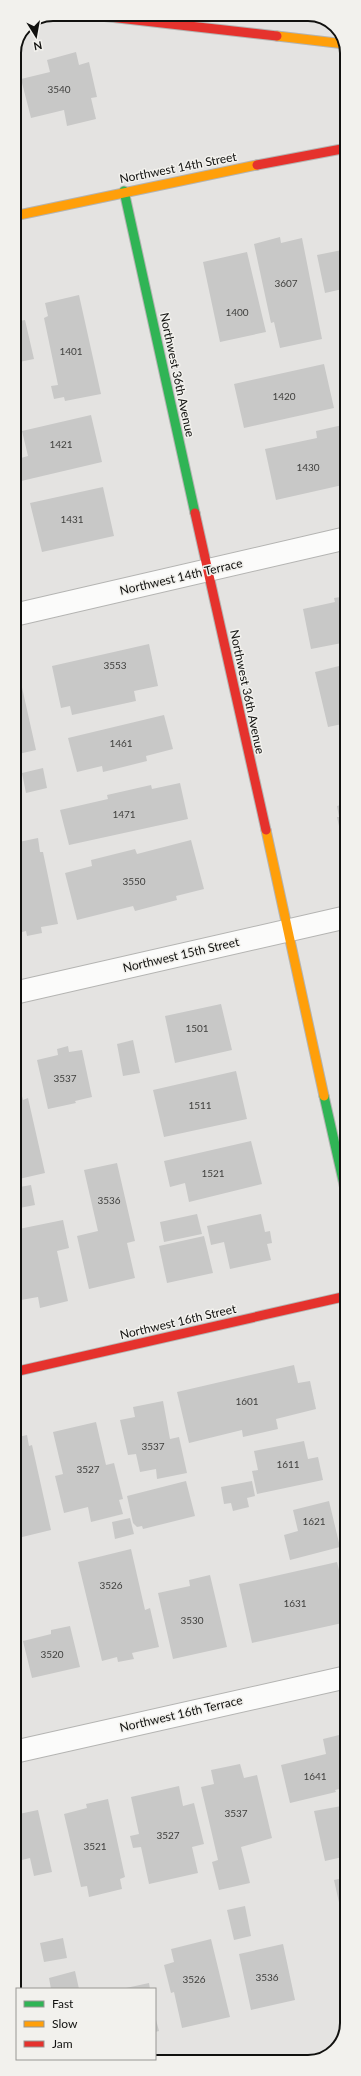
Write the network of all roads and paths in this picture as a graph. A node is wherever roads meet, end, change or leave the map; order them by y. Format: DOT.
graph roads {
  1 [pos="144,21"];
  2 [pos="338,43"];
  3 [pos="340,149"];
  4 [pos="124,191"];
  5 [pos="21,214"];
  6 [pos="340,540"];
  7 [pos="208,571"];
  8 [pos="21,613"];
  9 [pos="340,919"];
  10 [pos="287,931"];
  11 [pos="21,991"];
  12 [pos="340,1167"];
  13 [pos="340,1298"];
  14 [pos="21,1370"];
  15 [pos="340,1679"];
  16 [pos="21,1750"];
  1 -- 2 [label="main road"];
  3 -- 4 [label="main road, Northwest 14th Street"];
  4 -- 5 [label="main road, Northwest 14th Street"];
  4 -- 7 [label="main road, Northwest 36th Avenue"];
  6 -- 7 [label="street, Northwest 14th Terrace"];
  7 -- 8 [label="street, Northwest 14th Terrace"];
  7 -- 10 [label="main road, Northwest 36th Avenue"];
  9 -- 10 [label="street, Northwest 15th Street"];
  10 -- 11 [label="street, Northwest 15th Street"];
  10 -- 12 [label="main road, Northwest 36th Avenue"];
  13 -- 14 [label="main road, Northwest 16th Street"];
  15 -- 16 [label="street, Northwest 16th Terrace"];
}
